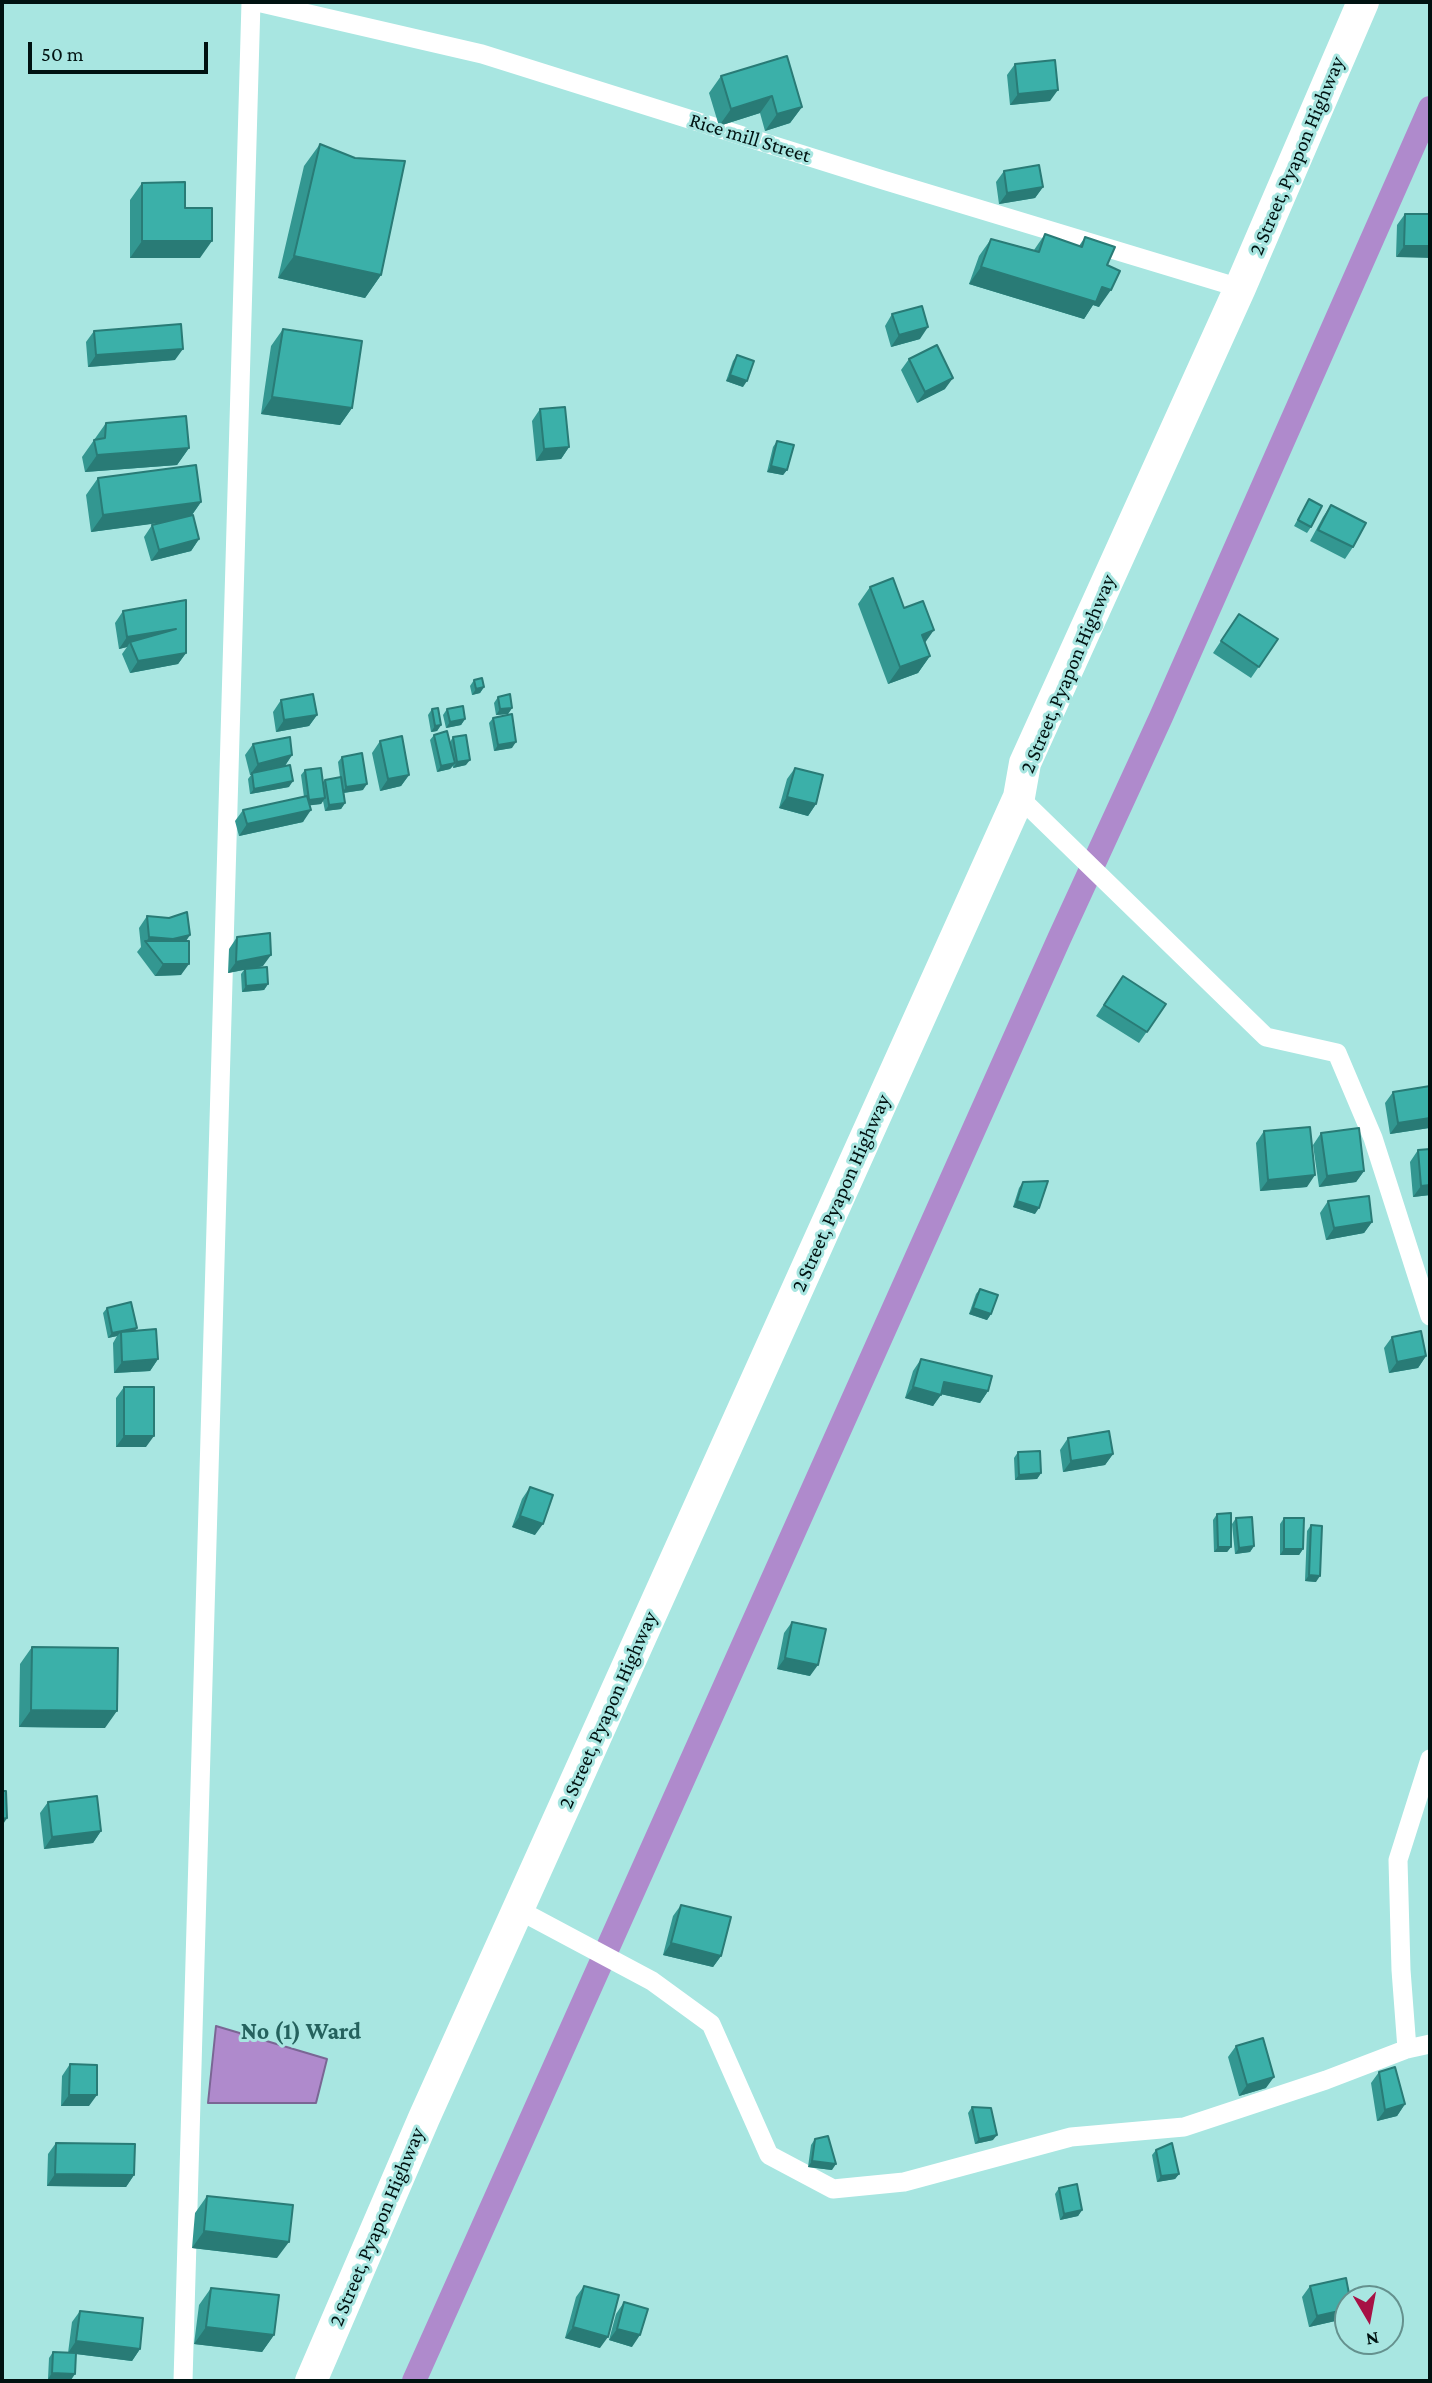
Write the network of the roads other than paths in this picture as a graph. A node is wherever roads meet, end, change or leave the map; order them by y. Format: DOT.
graph roads {
  1 [pos="251,2"];
  2 [pos="257,2"];
  3 [pos="1363,2"];
  4 [pos="1240,288"];
  5 [pos="1019,797"];
  6 [pos="1430,1316"];
  7 [pos="1430,1759"];
  8 [pos="517,1909"];
  9 [pos="1430,2044"];
  10 [pos="1407,2049"];
  11 [pos="183,2381"];
  12 [pos="311,2381"];
  1 -- 11 [label="street"];
  2 -- 4 [label="street, Rice mill Street"];
  3 -- 4 [label="main road, 2 Street, Pyapon Highway"];
  4 -- 5 [label="main road, 2 Street, Pyapon Highway"];
  5 -- 6 [label="street"];
  5 -- 8 [label="main road, 2 Street, Pyapon Highway"];
  7 -- 10 [label="street"];
  8 -- 10 [label="street"];
  8 -- 12 [label="main road, 2 Street, Pyapon Highway"];
  9 -- 10 [label="street"];
}
